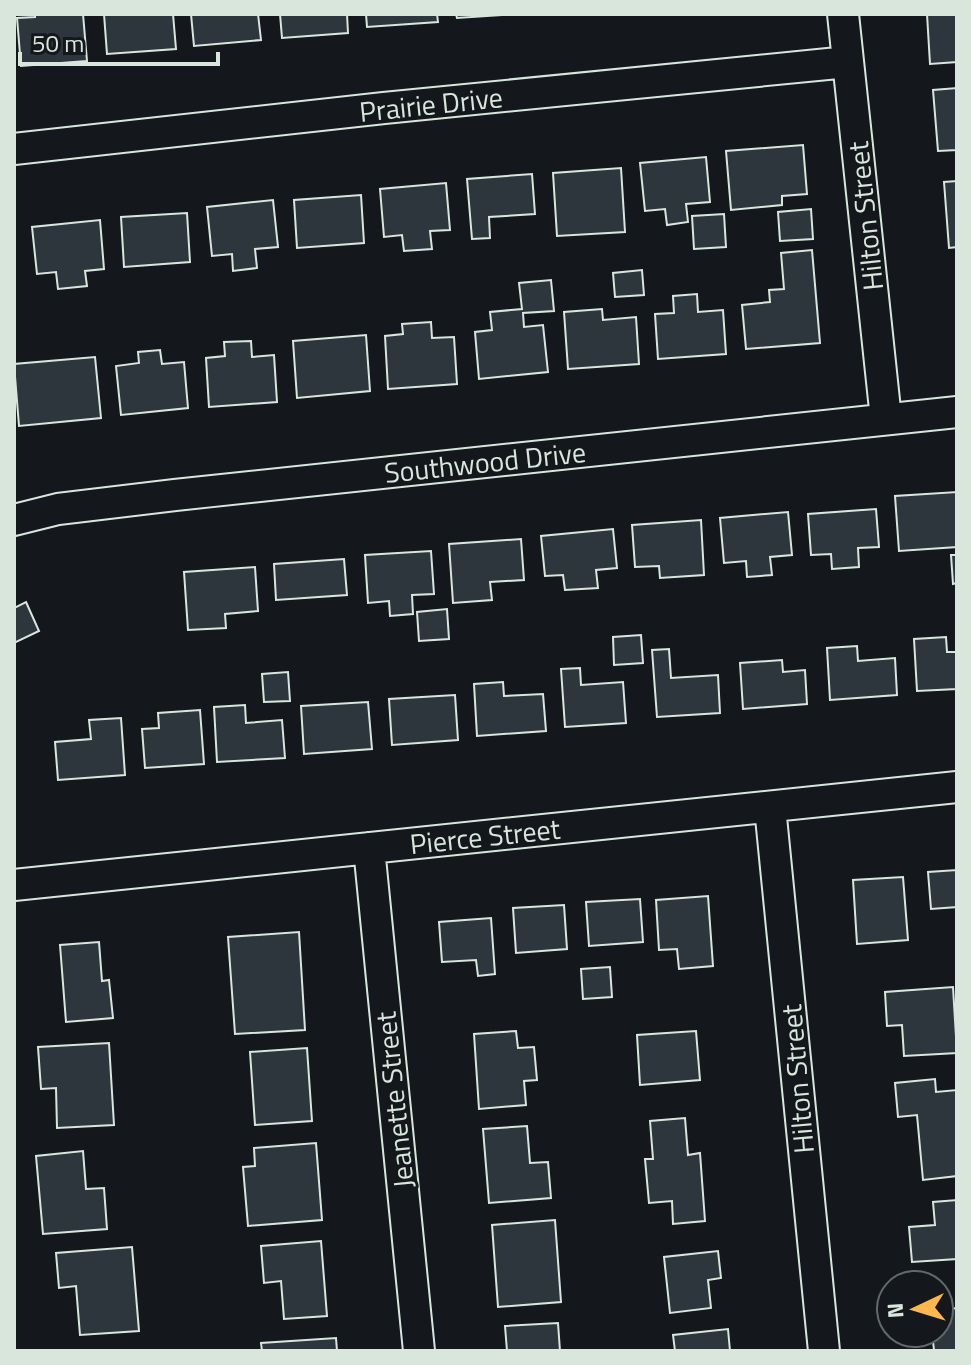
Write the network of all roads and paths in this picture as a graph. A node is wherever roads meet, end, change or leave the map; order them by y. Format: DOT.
graph roads {
  1 [pos="843,14"];
  2 [pos="848,62"];
  3 [pos="14,149"];
  4 [pos="957,412"];
  5 [pos="886,419"];
  6 [pos="14,520"];
  7 [pos="957,787"];
  8 [pos="770,807"];
  9 [pos="369,848"];
  10 [pos="14,885"];
  11 [pos="419,1351"];
  12 [pos="824,1351"];
  1 -- 2 [label="street, Hilton Street"];
  2 -- 3 [label="street, Prairie Drive"];
  2 -- 5 [label="street, Hilton Street"];
  4 -- 5 [label="street, Southwood Drive"];
  5 -- 6 [label="street, Southwood Drive"];
  7 -- 8 [label="street, Pierce Street"];
  8 -- 9 [label="street, Pierce Street"];
  8 -- 12 [label="street, Hilton Street"];
  9 -- 10 [label="street, Pierce Street"];
  9 -- 11 [label="street, Jeanette Street"];
}
